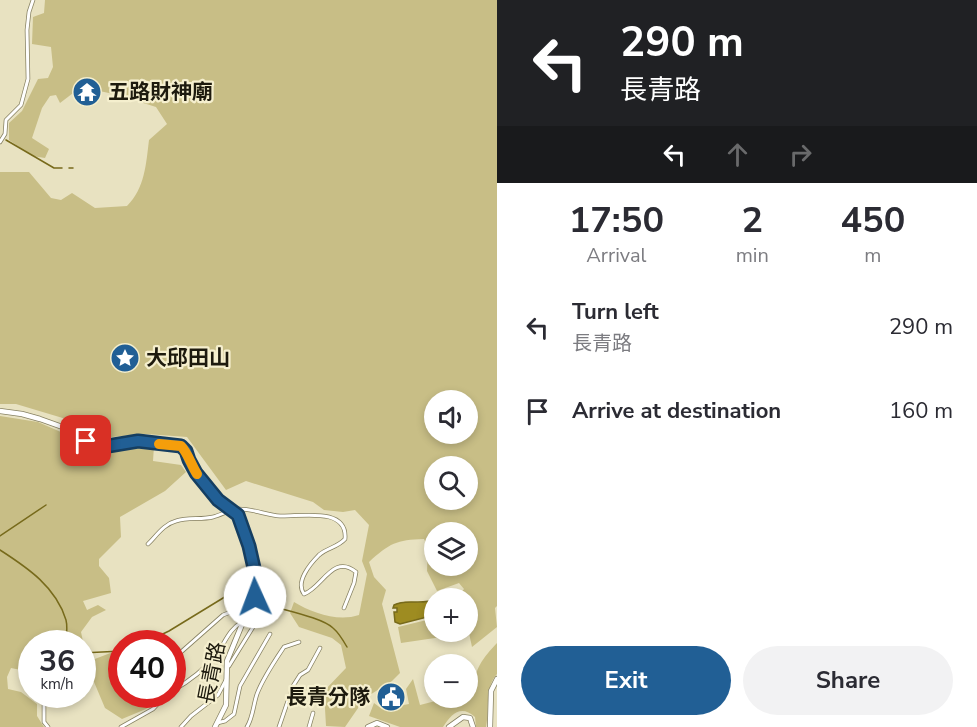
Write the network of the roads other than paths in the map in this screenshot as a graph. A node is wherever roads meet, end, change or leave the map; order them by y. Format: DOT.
graph roads {
  1 [pos="33,0"];
  2 [pos="0,142"];
  3 [pos="0,411"];
  4 [pos="232,510"];
  5 [pos="148,544"];
  6 [pos="251,604"];
  7 [pos="344,608"];
  8 [pos="258,619"];
  9 [pos="243,621"];
  10 [pos="270,634"];
  11 [pos="299,642"];
  12 [pos="186,648"];
  13 [pos="320,648"];
  14 [pos="228,668"];
  15 [pos="228,679"];
  16 [pos="497,679"];
  17 [pos="186,682"];
  18 [pos="44,708"];
  19 [pos="154,708"];
  20 [pos="313,713"];
  21 [pos="216,725"];
  22 [pos="48,727"];
  23 [pos="121,727"];
  24 [pos="181,727"];
  25 [pos="247,727"];
  26 [pos="279,727"];
  27 [pos="309,727"];
  28 [pos="368,727"];
  29 [pos="387,727"];
  30 [pos="449,727"];
  31 [pos="473,727"];
  32 [pos="490,727"];
  1 -- 2 [label="street"];
  3 -- 4 [label="street, 長青路"];
  4 -- 5 [label="street"];
  4 -- 6 [label="street, 長青路"];
  4 -- 7 [label="street"];
  6 -- 9 [label="street, 長青路"];
  6 -- 12 [label="street"];
  8 -- 14 [label="street"];
  9 -- 14 [label="street, 長青路"];
  9 -- 17 [label="street"];
  10 -- 21 [label="street"];
  11 -- 25 [label="street"];
  13 -- 26 [label="street"];
  14 -- 15 [label="street, 長青路"];
  15 -- 21 [label="street, 長青路"];
  15 -- 24 [label="street"];
  16 -- 32 [label="street"];
  18 -- 22 [label="street"];
  19 -- 23 [label="street"];
  20 -- 27 [label="street"];
  28 -- 29 [label="street"];
  30 -- 31 [label="street"];
}
